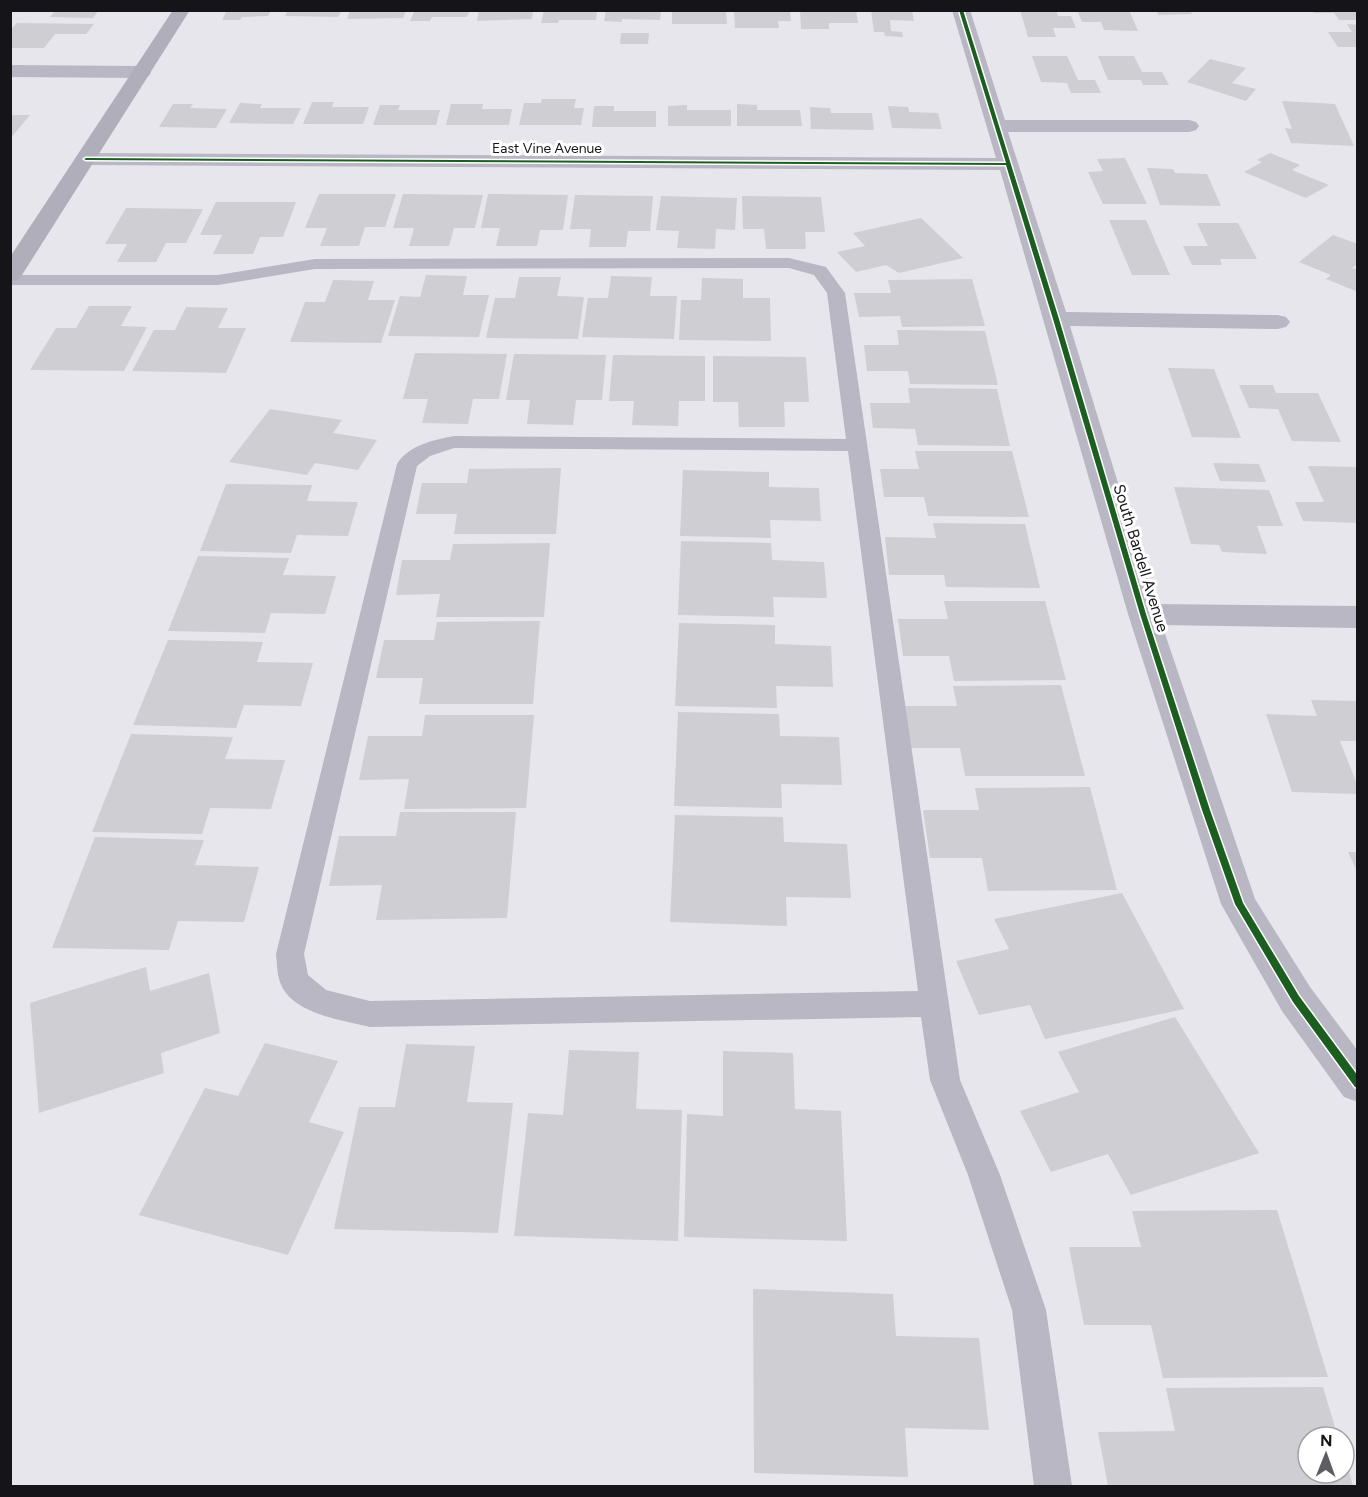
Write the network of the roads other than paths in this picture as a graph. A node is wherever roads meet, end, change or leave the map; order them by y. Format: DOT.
graph roads {
  1 [pos="182,10"];
  2 [pos="961,10"];
  3 [pos="10,71"];
  4 [pos="142,72"];
  5 [pos="995,126"];
  6 [pos="1190,126"];
  7 [pos="86,159"];
  8 [pos="1007,164"];
  9 [pos="10,275"];
  10 [pos="10,280"];
  11 [pos="1056,319"];
  12 [pos="1278,322"];
  13 [pos="857,445"];
  14 [pos="1143,614"];
  15 [pos="1358,618"];
  16 [pos="935,1004"];
  17 [pos="1358,1084"];
  18 [pos="1053,1486"];
  1 -- 4 [label="street"];
  2 -- 5 [label="street, South Bardell Avenue"];
  3 -- 4 [label="street"];
  4 -- 7 [label="street"];
  5 -- 6 [label="street"];
  5 -- 8 [label="street, South Bardell Avenue"];
  7 -- 8 [label="street, East Vine Avenue"];
  7 -- 9 [label="street"];
  8 -- 11 [label="street, South Bardell Avenue"];
  10 -- 13 [label="lane"];
  11 -- 12 [label="street"];
  11 -- 14 [label="street, South Bardell Avenue"];
  13 -- 16 [label="lane"];
  13 -- 16 [label="lane"];
  14 -- 15 [label="street, South Bardell Avenue"];
  14 -- 17 [label="street, South Bardell Avenue"];
  16 -- 18 [label="lane"];
}
